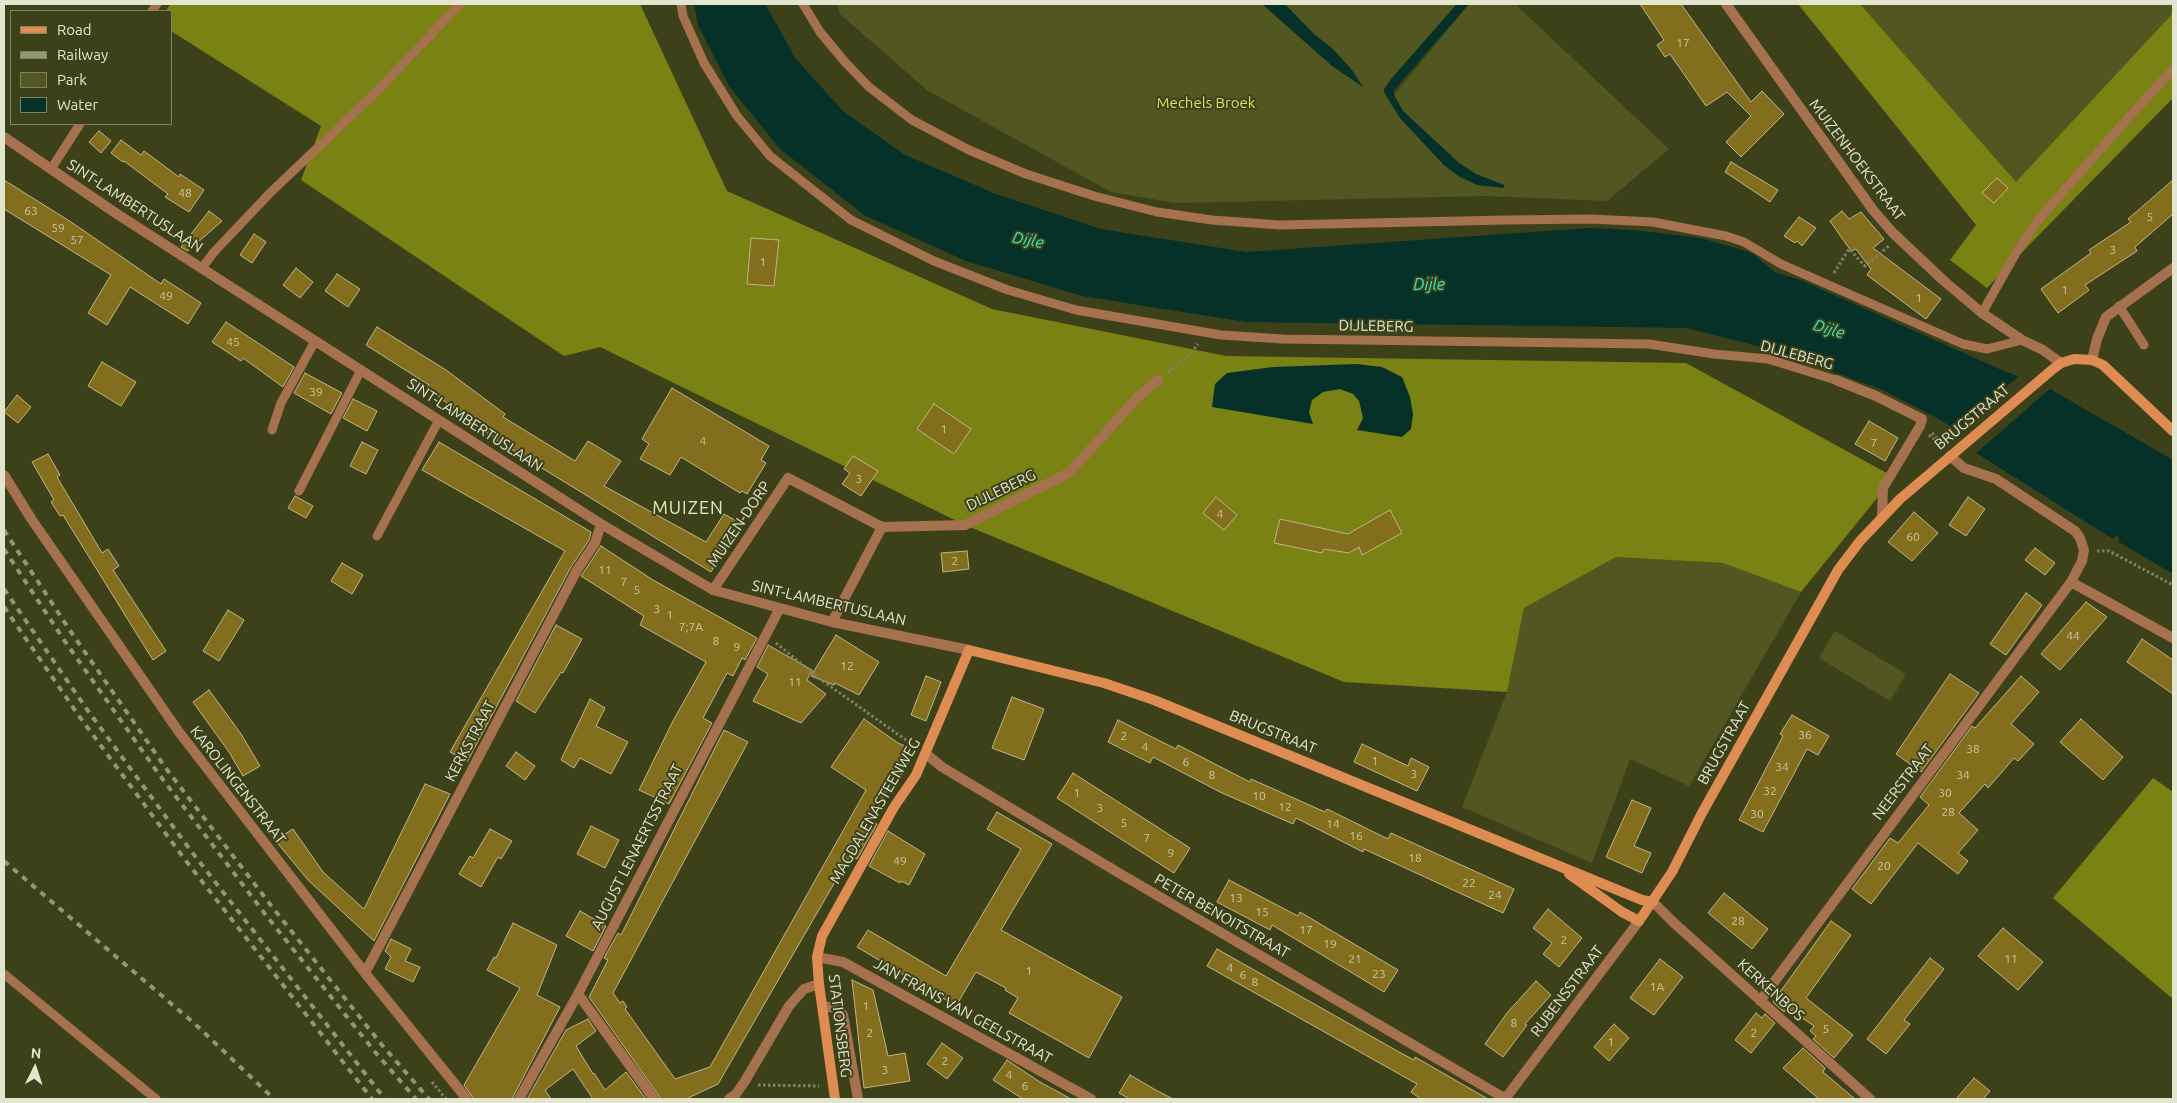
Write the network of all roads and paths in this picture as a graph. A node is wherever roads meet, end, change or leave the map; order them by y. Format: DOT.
graph roads {
  1 [pos="460,4"];
  2 [pos="681,4"];
  3 [pos="803,4"];
  4 [pos="1726,4"];
  5 [pos="2173,69"];
  6 [pos="79,125"];
  7 [pos="4,138"];
  8 [pos="51,169"];
  9 [pos="1898,238"];
  10 [pos="202,268"];
  11 [pos="2173,268"];
  12 [pos="1828,284"];
  13 [pos="2119,306"];
  14 [pos="1982,313"];
  15 [pos="1206,333"];
  16 [pos="2022,340"];
  17 [pos="315,341"];
  18 [pos="2144,345"];
  19 [pos="2092,360"];
  20 [pos="2061,363"];
  21 [pos="361,370"];
  22 [pos="1158,380"];
  23 [pos="1836,380"];
  24 [pos="439,420"];
  25 [pos="1920,426"];
  26 [pos="272,430"];
  27 [pos="2173,431"];
  28 [pos="1932,433"];
  29 [pos="1942,442"];
  30 [pos="1954,453"];
  31 [pos="4,475"];
  32 [pos="299,491"];
  33 [pos="1882,516"];
  34 [pos="600,524"];
  35 [pos="882,527"];
  36 [pos="377,536"];
  37 [pos="2084,550"];
  38 [pos="2071,582"];
  39 [pos="2173,585"];
  40 [pos="713,590"];
  41 [pos="780,608"];
  42 [pos="832,622"];
  43 [pos="765,635"];
  44 [pos="2173,638"];
  45 [pos="969,650"];
  46 [pos="926,754"];
  47 [pos="1557,865"];
  48 [pos="1653,902"];
  49 [pos="1639,921"];
  50 [pos="817,957"];
  51 [pos="365,973"];
  52 [pos="4,974"];
  53 [pos="819,984"];
  54 [pos="578,994"];
  55 [pos="1760,1001"];
  56 [pos="822,1006"];
  57 [pos="746,1081"];
  58 [pos="432,1082"];
  59 [pos="833,1086"];
  60 [pos="156,1099"];
  61 [pos="446,1099"];
  62 [pos="468,1099"];
  63 [pos="519,1099"];
  64 [pos="654,1099"];
  65 [pos="728,1099"];
  66 [pos="834,1099"];
  67 [pos="858,1099"];
  68 [pos="1091,1099"];
  69 [pos="1505,1099"];
  70 [pos="1870,1099"];
  1 -- 10 [label="lane"];
  2 -- 15 [label="lane, DIJLEBERG"];
  3 -- 12 [label="lane"];
  4 -- 9 [label="street, MUIZENHOEKSTRAAT"];
  5 -- 14 [label="lane"];
  6 -- 8 [label="lane"];
  7 -- 8 [label="street, SINT-LAMBERTUSLAAN"];
  8 -- 10 [label="street, SINT-LAMBERTUSLAAN"];
  9 -- 12 [label="path"];
  9 -- 14 [label="street, MUIZENHOEKSTRAAT"];
  10 -- 17 [label="street, SINT-LAMBERTUSLAAN"];
  11 -- 13 [label="street"];
  12 -- 16 [label="lane"];
  13 -- 18 [label="lane"];
  13 -- 19 [label="street"];
  14 -- 16 [label="street, MUIZENHOEKSTRAAT"];
  15 -- 22 [label="path"];
  15 -- 23 [label="lane, DIJLEBERG"];
  16 -- 20 [label="street, MUIZENHOEKSTRAAT"];
  17 -- 21 [label="street, SINT-LAMBERTUSLAAN"];
  17 -- 26 [label="lane"];
  19 -- 20 [label="street"];
  19 -- 27 [label="street"];
  20 -- 30 [label="street, BRUGSTRAAT"];
  21 -- 24 [label="street, SINT-LAMBERTUSLAAN"];
  21 -- 32 [label="lane"];
  22 -- 35 [label="street, DIJLEBERG"];
  23 -- 25 [label="street, DIJLEBERG"];
  24 -- 34 [label="street, SINT-LAMBERTUSLAAN"];
  24 -- 36 [label="lane"];
  25 -- 30 [label="path"];
  25 -- 33 [label="street, BRUGSTRAAT"];
  28 -- 29 [label="path"];
  30 -- 33 [label="street, BRUGSTRAAT"];
  30 -- 37 [label="street"];
  31 -- 51 [label="street, KAROLINGENSTRAAT"];
  33 -- 48 [label="street, BRUGSTRAAT"];
  34 -- 40 [label="street, SINT-LAMBERTUSLAAN"];
  34 -- 51 [label="street, KERKSTRAAT"];
  35 -- 40 [label="street, MUIZEN-DORP"];
  35 -- 42 [label="street"];
  37 -- 38 [label="street, NEERSTRAAT"];
  37 -- 39 [label="path"];
  38 -- 44 [label="street"];
  38 -- 55 [label="street, NEERSTRAAT"];
  40 -- 41 [label="street, SINT-LAMBERTUSLAAN"];
  41 -- 42 [label="street, SINT-LAMBERTUSLAAN"];
  41 -- 43 [label="street, AUGUST LENAERTSSTRAAT"];
  42 -- 45 [label="street, SINT-LAMBERTUSLAAN"];
  43 -- 46 [label="path"];
  43 -- 54 [label="street, AUGUST LENAERTSSTRAAT"];
  45 -- 46 [label="street, MAGDALENASTEENWEG"];
  45 -- 47 [label="street, BRUGSTRAAT"];
  46 -- 50 [label="street, MAGDALENASTEENWEG"];
  46 -- 69 [label="street, PETER BENOITSTRAAT"];
  47 -- 48 [label="street, BRUGSTRAAT"];
  47 -- 49 [label="street, BRUGSTRAAT"];
  48 -- 49 [label="street, RUBENSSTRAAT"];
  48 -- 55 [label="street, KERKENBOS"];
  49 -- 69 [label="street, RUBENSSTRAAT"];
  50 -- 53 [label="street, STATIONSBERG"];
  50 -- 68 [label="street, JAN FRANS VAN GEELSTRAAT"];
  51 -- 62 [label="street, KAROLINGENSTRAAT"];
  52 -- 60 [label="lane"];
  53 -- 56 [label="street, STATIONSBERG"];
  53 -- 57 [label="street"];
  54 -- 63 [label="street, AUGUST LENAERTSSTRAAT"];
  54 -- 64 [label="street"];
  55 -- 70 [label="street, KERKENBOS"];
  56 -- 59 [label="street, STATIONSBERG"];
  56 -- 67 [label="street"];
  57 -- 59 [label="path"];
  57 -- 65 [label="street"];
  58 -- 61 [label="path"];
  59 -- 66 [label="street, STATIONSBERG"];
}
